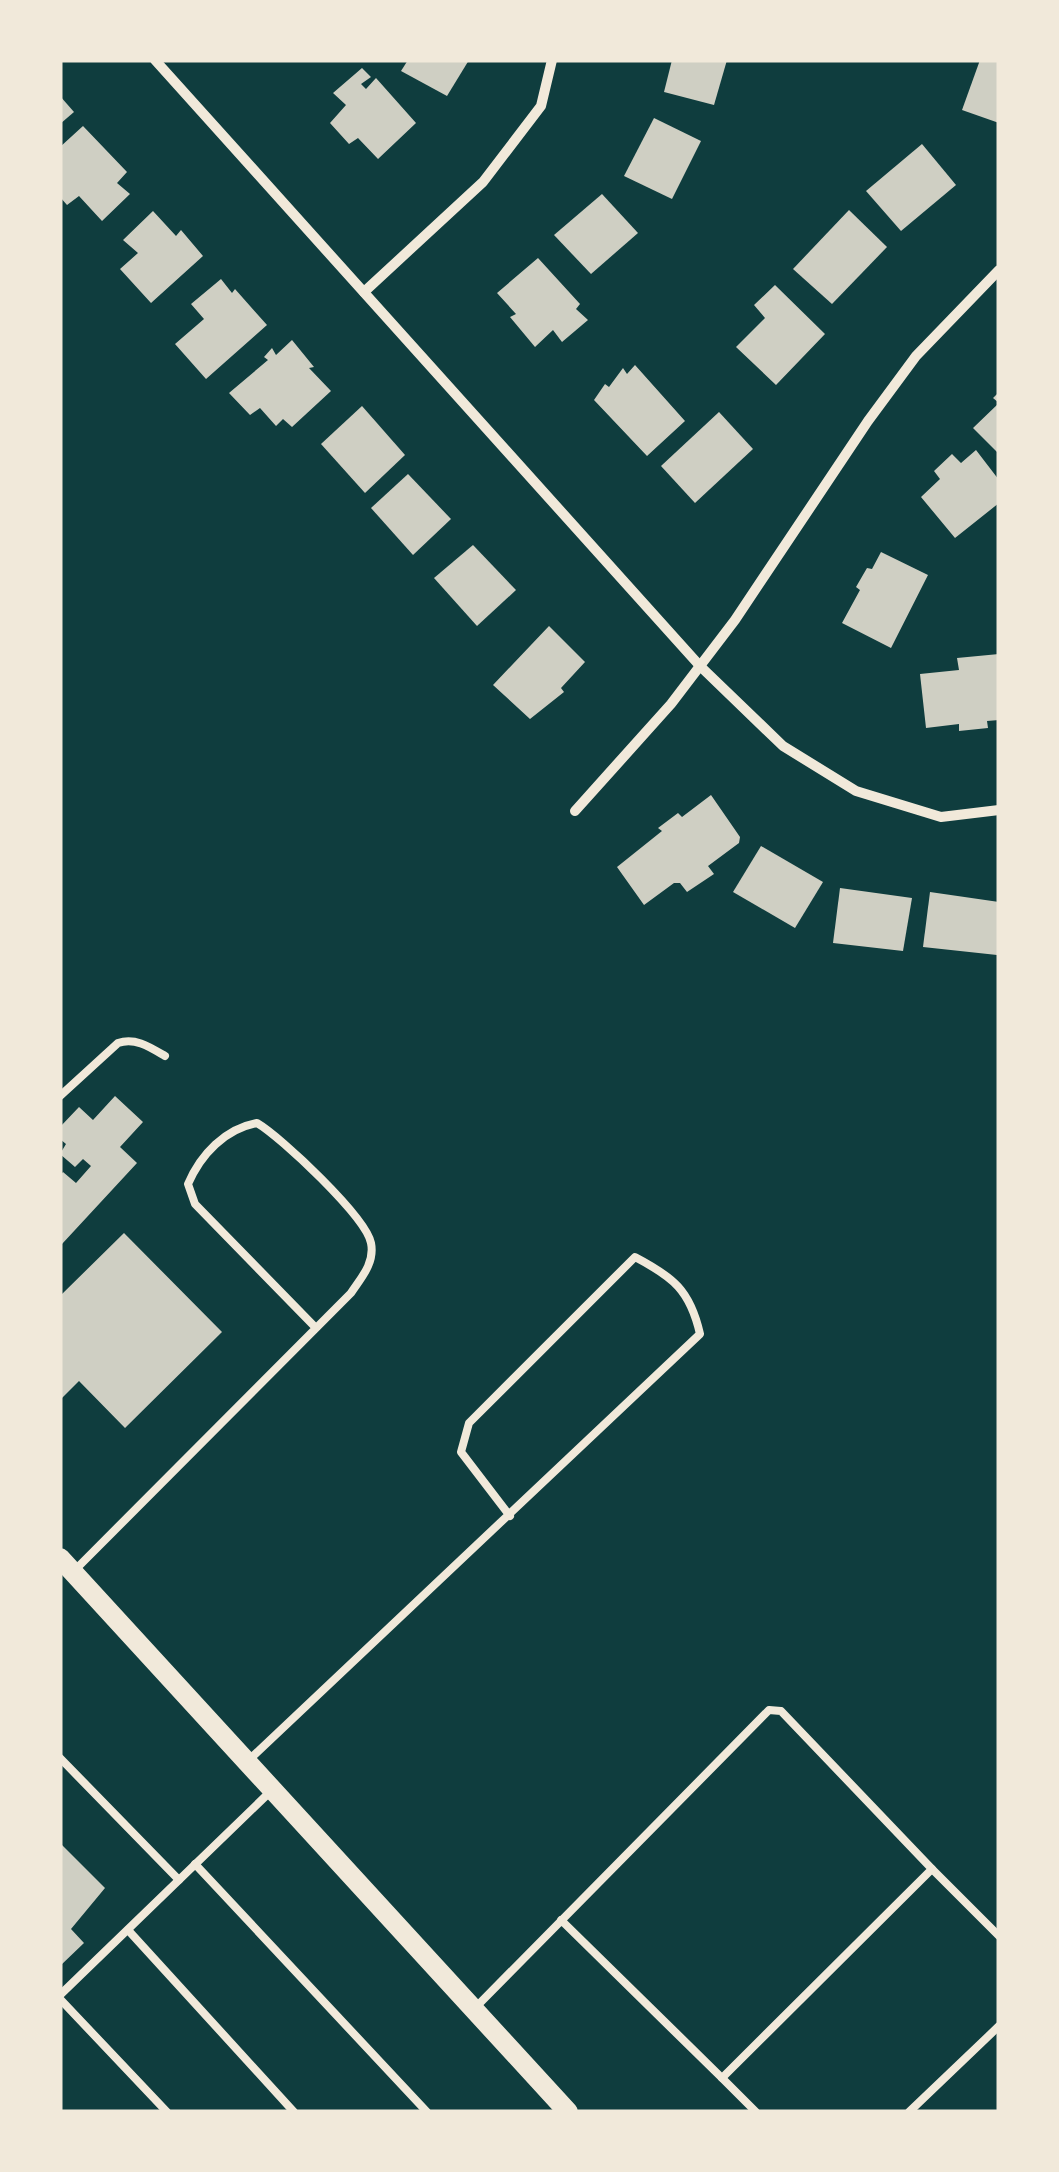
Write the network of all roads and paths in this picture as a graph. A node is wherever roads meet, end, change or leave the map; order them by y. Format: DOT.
graph roads {
  1 [pos="155,60"];
  2 [pos="552,60"];
  3 [pos="999,270"];
  4 [pos="364,292"];
  5 [pos="700,666"];
  6 [pos="999,810"];
  7 [pos="574,811"];
  8 [pos="165,1056"];
  9 [pos="60,1096"];
  10 [pos="316,1328"];
  11 [pos="510,1516"];
  12 [pos="66,1565"];
  13 [pos="60,1758"];
  14 [pos="247,1762"];
  15 [pos="272,1790"];
  16 [pos="195,1864"];
  17 [pos="932,1869"];
  18 [pos="179,1880"];
  19 [pos="561,1920"];
  20 [pos="128,1930"];
  21 [pos="999,1936"];
  22 [pos="60,1997"];
  23 [pos="474,2009"];
  24 [pos="999,2026"];
  25 [pos="722,2078"];
  26 [pos="167,2112"];
  27 [pos="294,2112"];
  28 [pos="427,2112"];
  29 [pos="568,2112"];
  30 [pos="756,2112"];
  31 [pos="909,2112"];
  1 -- 4 [label="street"];
  2 -- 4 [label="street"];
  3 -- 5 [label="street"];
  4 -- 5 [label="street"];
  5 -- 6 [label="street"];
  5 -- 7 [label="street"];
  8 -- 9 [label="lane"];
  10 -- 10 [label="lane"];
  10 -- 12 [label="lane"];
  11 -- 11 [label="lane"];
  11 -- 14 [label="lane"];
  12 -- 14 [label="main road"];
  13 -- 18 [label="lane"];
  14 -- 15 [label="main road"];
  15 -- 16 [label="lane"];
  15 -- 23 [label="main road"];
  16 -- 18 [label="lane"];
  16 -- 28 [label="lane"];
  17 -- 19 [label="lane"];
  17 -- 21 [label="lane"];
  17 -- 25 [label="lane"];
  18 -- 20 [label="lane"];
  19 -- 23 [label="lane"];
  19 -- 25 [label="lane"];
  20 -- 22 [label="lane"];
  20 -- 27 [label="lane"];
  22 -- 26 [label="lane"];
  23 -- 29 [label="main road"];
  24 -- 31 [label="lane"];
  25 -- 30 [label="lane"];
}
